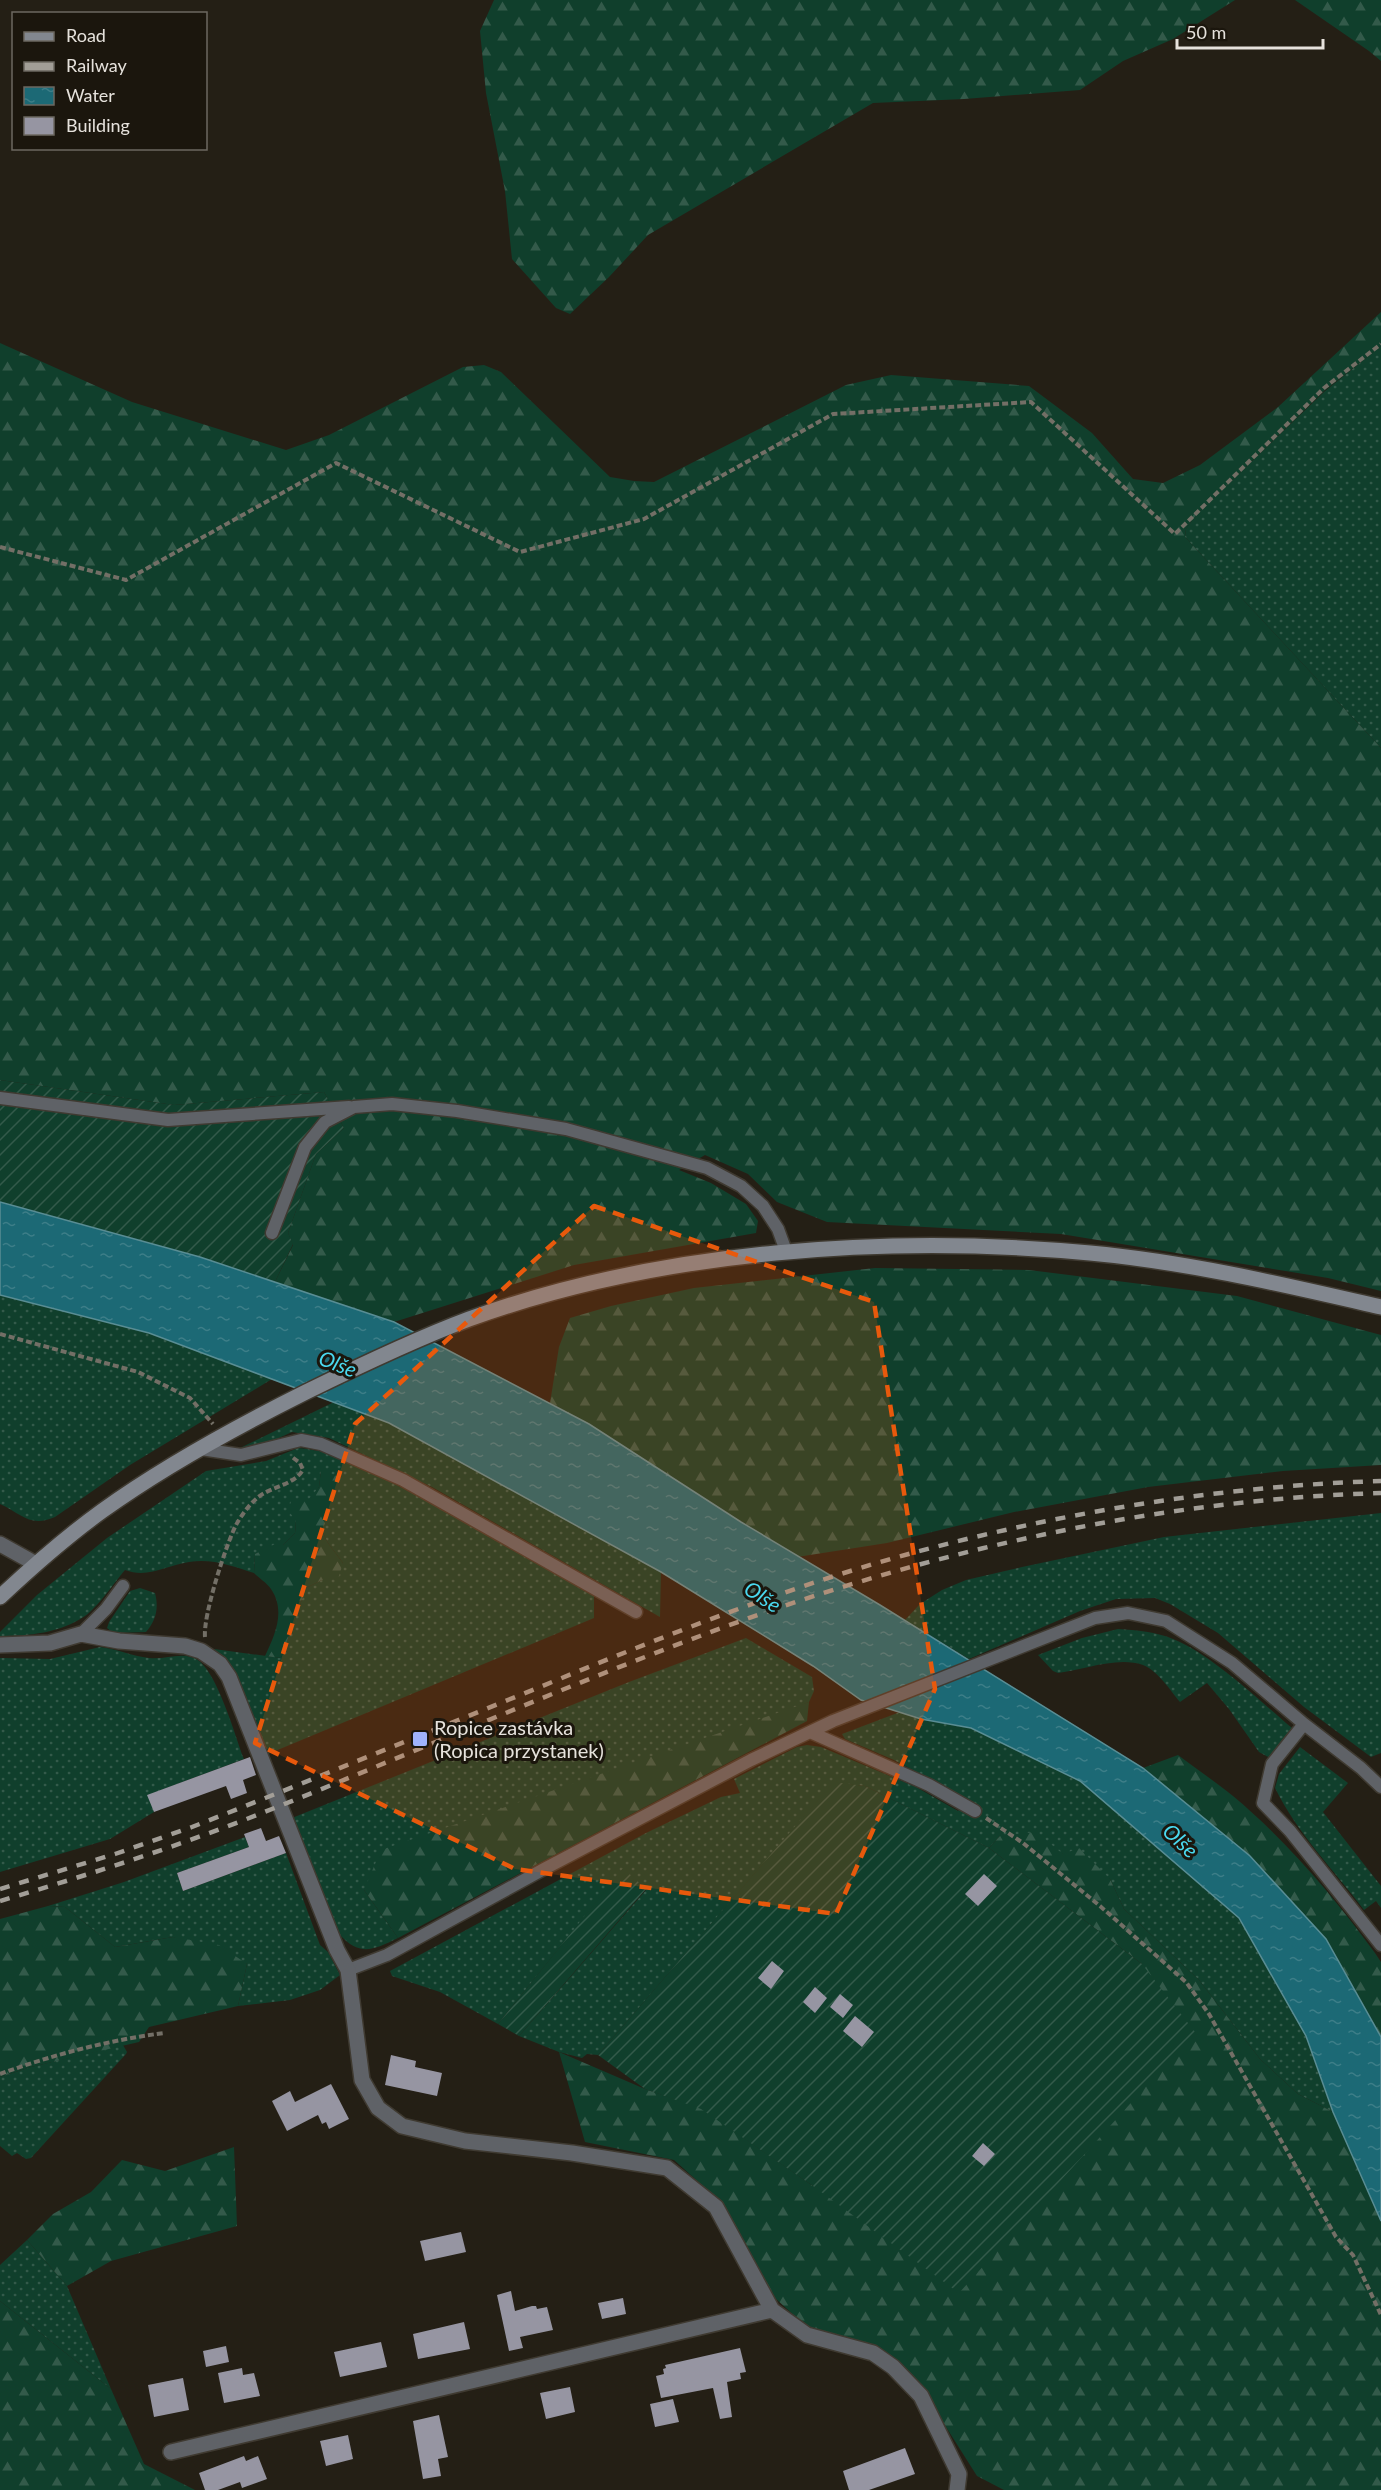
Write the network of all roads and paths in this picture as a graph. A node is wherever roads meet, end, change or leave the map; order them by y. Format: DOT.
graph roads {
  1 [pos="1381,344"];
  2 [pos="0,547"];
  3 [pos="0,1098"];
  4 [pos="354,1107"];
  5 [pos="272,1233"];
  6 [pos="786,1251"];
  7 [pos="1381,1307"];
  8 [pos="0,1334"];
  9 [pos="223,1436"];
  10 [pos="276,1448"];
  11 [pos="201,1449"];
  12 [pos="0,1544"];
  13 [pos="36,1564"];
  14 [pos="123,1586"];
  15 [pos="0,1597"];
  16 [pos="636,1612"];
  17 [pos="81,1634"];
  18 [pos="0,1645"];
  19 [pos="207,1655"];
  20 [pos="1304,1725"];
  21 [pos="810,1732"];
  22 [pos="1381,1787"];
  23 [pos="975,1811"];
  24 [pos="1381,1945"];
  25 [pos="348,1970"];
  26 [pos="164,2033"];
  27 [pos="0,2074"];
  28 [pos="772,2310"];
  29 [pos="1381,2315"];
  30 [pos="171,2452"];
  31 [pos="957,2490"];
  1 -- 2 [label="path"];
  3 -- 4 [label="lane"];
  4 -- 5 [label="lane"];
  4 -- 6 [label="lane"];
  6 -- 7 [label="main road"];
  6 -- 9 [label="main road"];
  8 -- 9 [label="path"];
  9 -- 11 [label="main road"];
  10 -- 11 [label="lane"];
  10 -- 16 [label="lane"];
  10 -- 19 [label="path"];
  11 -- 13 [label="main road"];
  12 -- 13 [label="street"];
  13 -- 15 [label="main road"];
  14 -- 17 [label="lane"];
  17 -- 18 [label="street"];
  17 -- 19 [label="street"];
  19 -- 25 [label="street"];
  20 -- 21 [label="lane"];
  20 -- 22 [label="lane"];
  20 -- 24 [label="lane"];
  21 -- 23 [label="lane"];
  21 -- 25 [label="lane"];
  23 -- 29 [label="path"];
  25 -- 28 [label="street"];
  26 -- 27 [label="path"];
  28 -- 30 [label="street"];
  28 -- 31 [label="street"];
}
